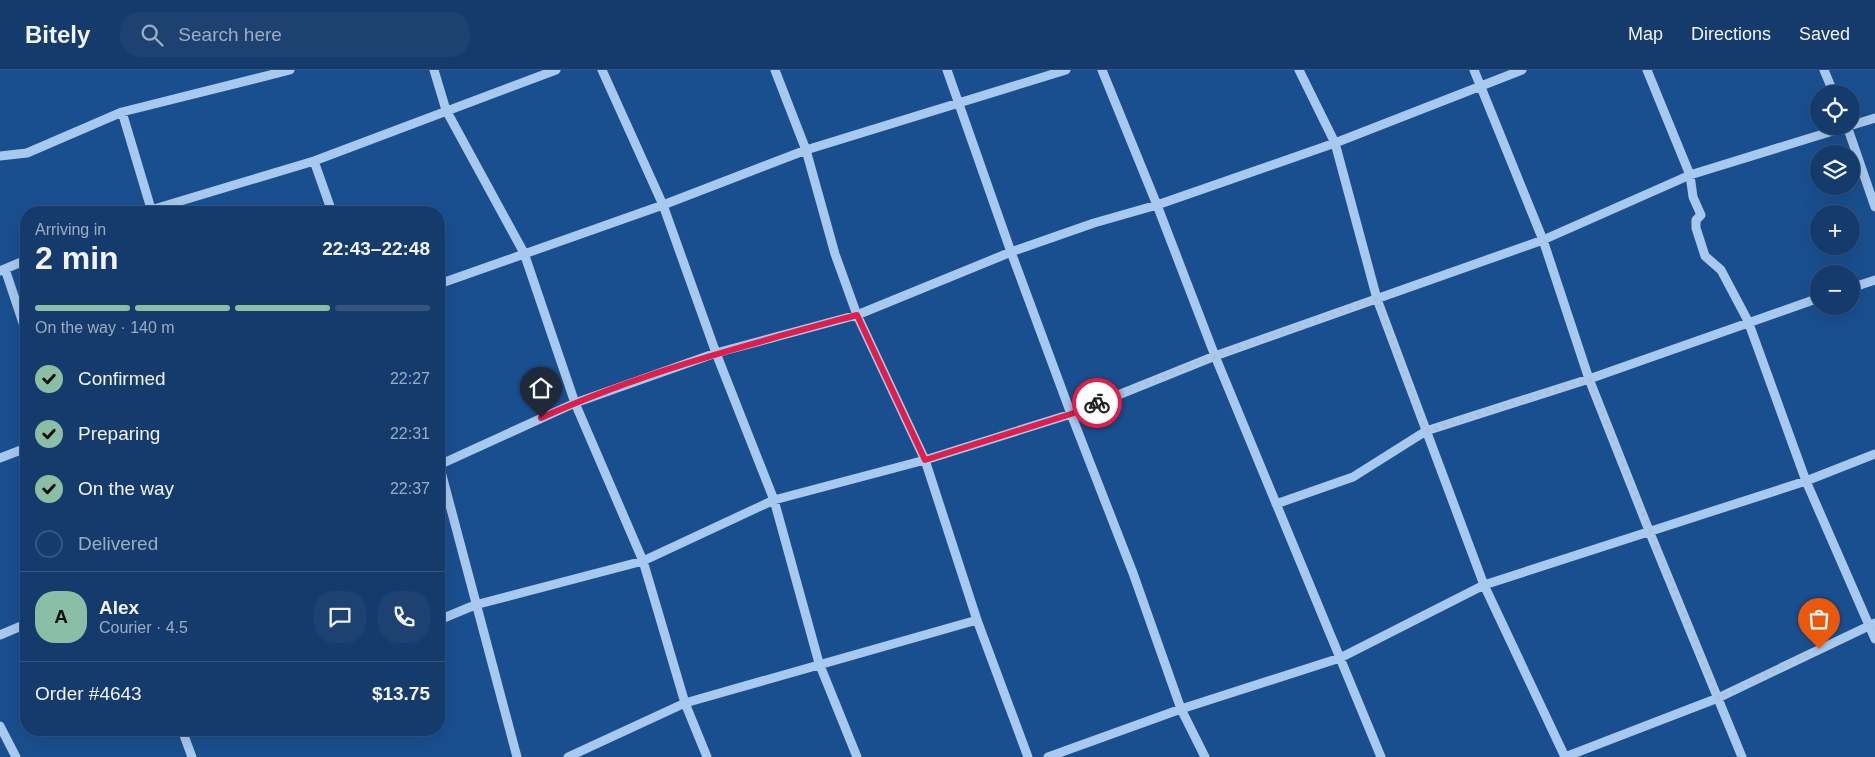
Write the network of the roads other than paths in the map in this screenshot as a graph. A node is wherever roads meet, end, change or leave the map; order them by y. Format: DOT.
graph roads {
  1 [pos="290,70"];
  2 [pos="434,70"];
  3 [pos="556,70"];
  4 [pos="602,70"];
  5 [pos="775,70"];
  6 [pos="947,70"];
  7 [pos="1066,70"];
  8 [pos="1102,70"];
  9 [pos="1299,70"];
  10 [pos="1474,70"];
  11 [pos="1522,70"];
  12 [pos="1648,70"];
  13 [pos="1824,70"];
  14 [pos="1830,85"];
  15 [pos="1481,87"];
  16 [pos="958,104"];
  17 [pos="446,110"];
  18 [pos="122,112"];
  19 [pos="1875,118"];
  20 [pos="1860,123"];
  21 [pos="1821,135"];
  22 [pos="1850,135"];
  23 [pos="1335,142"];
  24 [pos="806,150"];
  25 [pos="0,156"];
  26 [pos="314,161"];
  27 [pos="1690,175"];
  28 [pos="663,205"];
  29 [pos="1157,205"];
  30 [pos="147,206"];
  31 [pos="168,206"];
  32 [pos="330,206"];
  33 [pos="1875,207"];
  34 [pos="1543,240"];
  35 [pos="1011,252"];
  36 [pos="524,253"];
  37 [pos="20,262"];
  38 [pos="2,270"];
  39 [pos="1875,280"];
  40 [pos="445,282"];
  41 [pos="1860,285"];
  42 [pos="1377,299"];
  43 [pos="1810,301"];
  44 [pos="857,315"];
  45 [pos="20,316"];
  46 [pos="1748,322"];
  47 [pos="716,353"];
  48 [pos="1215,356"];
  49 [pos="1589,379"];
  50 [pos="575,403"];
  51 [pos="1071,414"];
  52 [pos="1426,431"];
  53 [pos="20,450"];
  54 [pos="1875,454"];
  55 [pos="0,458"];
  56 [pos="925,460"];
  57 [pos="445,461"];
  58 [pos="1806,481"];
  59 [pos="445,488"];
  60 [pos="774,500"];
  61 [pos="1276,504"];
  62 [pos="1650,533"];
  63 [pos="643,561"];
  64 [pos="1484,586"];
  65 [pos="475,605"];
  66 [pos="445,618"];
  67 [pos="977,620"];
  68 [pos="1872,624"];
  69 [pos="20,627"];
  70 [pos="0,636"];
  71 [pos="1875,638"];
  72 [pos="1340,658"];
  73 [pos="820,663"];
  74 [pos="1718,698"];
  75 [pos="685,703"];
  76 [pos="1181,709"];
  77 [pos="0,726"];
  78 [pos="184,736"];
  79 [pos="16,757"];
  80 [pos="192,757"];
  81 [pos="517,757"];
  82 [pos="568,757"];
  83 [pos="707,757"];
  84 [pos="857,757"];
  85 [pos="1028,757"];
  86 [pos="1048,757"];
  87 [pos="1205,757"];
  88 [pos="1381,757"];
  89 [pos="1742,757"];
  1 -- 18 [label="street"];
  2 -- 17 [label="street"];
  3 -- 17 [label="street"];
  4 -- 28 [label="street"];
  5 -- 24 [label="street"];
  6 -- 16 [label="street"];
  7 -- 16 [label="street"];
  8 -- 29 [label="street"];
  9 -- 23 [label="street"];
  10 -- 15 [label="street"];
  11 -- 15 [label="street"];
  12 -- 27 [label="street"];
  13 -- 14 [label="street"];
  15 -- 23 [label="street"];
  15 -- 34 [label="street"];
  16 -- 24 [label="street"];
  16 -- 35 [label="street"];
  17 -- 26 [label="street"];
  17 -- 36 [label="street"];
  18 -- 25 [label="street"];
  18 -- 30 [label="street"];
  19 -- 20 [label="street"];
  21 -- 27 [label="street"];
  22 -- 33 [label="street"];
  23 -- 29 [label="street"];
  23 -- 42 [label="street"];
  24 -- 28 [label="street"];
  24 -- 44 [label="street"];
  26 -- 31 [label="street"];
  26 -- 32 [label="street"];
  27 -- 34 [label="street"];
  27 -- 46 [label="street"];
  28 -- 36 [label="street"];
  28 -- 47 [label="street"];
  29 -- 35 [label="street"];
  29 -- 48 [label="street"];
  34 -- 42 [label="street"];
  34 -- 49 [label="street"];
  35 -- 44 [label="street"];
  35 -- 51 [label="street"];
  36 -- 40 [label="street"];
  36 -- 50 [label="street"];
  37 -- 38 [label="street"];
  38 -- 45 [label="street"];
  39 -- 41 [label="street"];
  42 -- 48 [label="street"];
  42 -- 52 [label="street"];
  43 -- 46 [label="street"];
  44 -- 47 [label="street"];
  44 -- 56 [label="street"];
  46 -- 49 [label="street"];
  46 -- 58 [label="street"];
  47 -- 50 [label="street"];
  47 -- 60 [label="street"];
  48 -- 51 [label="street"];
  48 -- 61 [label="street"];
  49 -- 52 [label="street"];
  49 -- 62 [label="street"];
  50 -- 57 [label="street"];
  50 -- 63 [label="street"];
  51 -- 56 [label="street"];
  51 -- 76 [label="street"];
  52 -- 61 [label="street"];
  52 -- 64 [label="street"];
  53 -- 55 [label="street"];
  54 -- 58 [label="street"];
  56 -- 60 [label="street"];
  56 -- 67 [label="street"];
  58 -- 62 [label="street"];
  58 -- 68 [label="street"];
  59 -- 65 [label="street"];
  60 -- 63 [label="street"];
  60 -- 73 [label="street"];
  61 -- 72 [label="street"];
  62 -- 64 [label="street"];
  62 -- 74 [label="street"];
  63 -- 65 [label="street"];
  63 -- 75 [label="street"];
  64 -- 72 [label="street"];
  64 -- 74 [label="street"];
  65 -- 66 [label="street"];
  65 -- 81 [label="street"];
  67 -- 73 [label="street"];
  67 -- 85 [label="street"];
  68 -- 71 [label="street"];
  68 -- 74 [label="street"];
  69 -- 70 [label="street"];
  72 -- 76 [label="street"];
  72 -- 88 [label="street"];
  73 -- 75 [label="street"];
  73 -- 84 [label="street"];
  74 -- 89 [label="street"];
  75 -- 82 [label="street"];
  75 -- 83 [label="street"];
  76 -- 86 [label="street"];
  76 -- 87 [label="street"];
  77 -- 79 [label="street"];
  78 -- 80 [label="street"];
}
